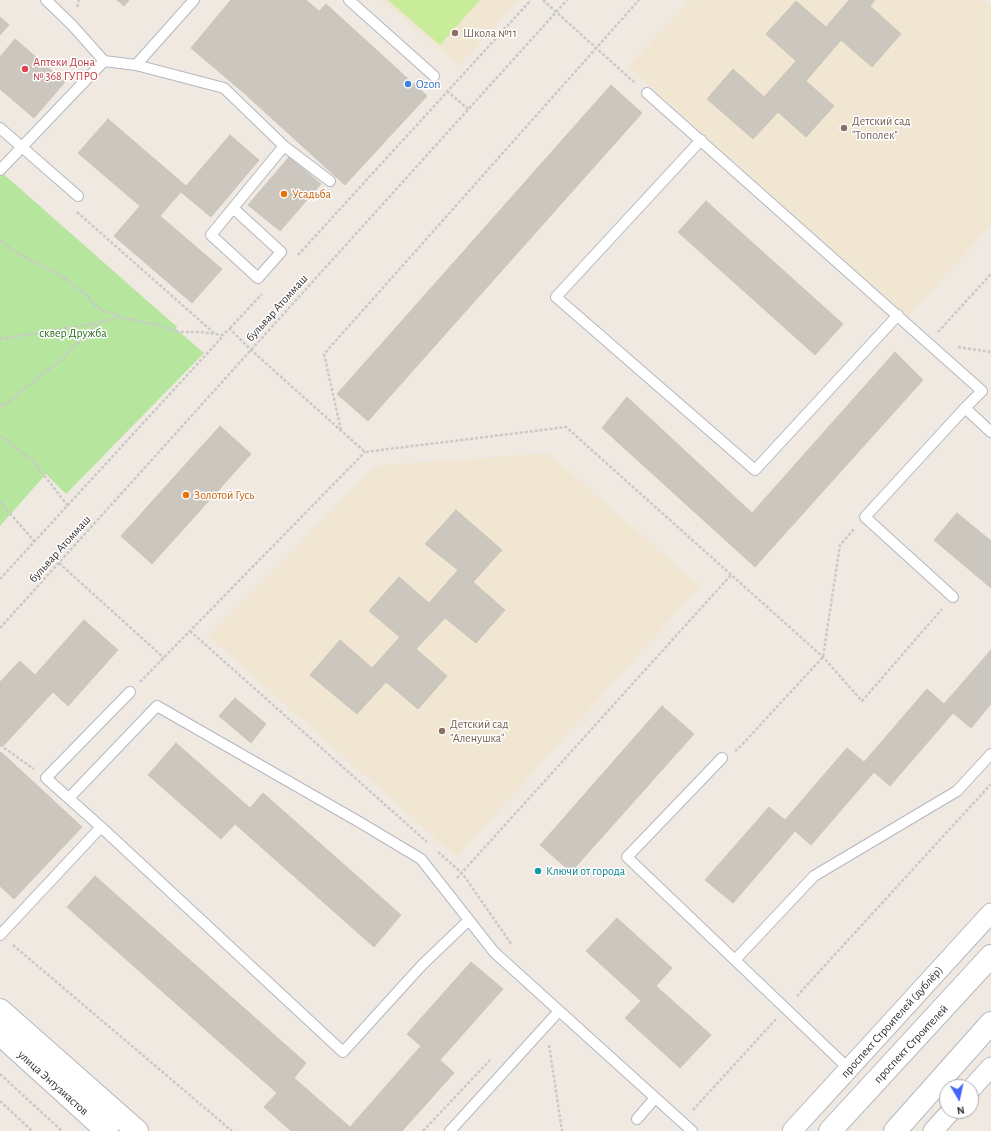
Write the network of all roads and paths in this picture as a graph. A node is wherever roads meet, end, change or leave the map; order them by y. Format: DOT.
graph roads {
  1 [pos="46,0"];
  2 [pos="194,0"];
  3 [pos="349,0"];
  4 [pos="543,0"];
  5 [pos="567,0"];
  6 [pos="639,0"];
  7 [pos="556,12"];
  8 [pos="596,48"];
  9 [pos="104,61"];
  10 [pos="136,65"];
  11 [pos="434,76"];
  12 [pos="448,91"];
  13 [pos="647,93"];
  14 [pos="468,109"];
  15 [pos="0,128"];
  16 [pos="701,140"];
  17 [pos="284,146"];
  18 [pos="22,148"];
  19 [pos="0,170"];
  20 [pos="330,181"];
  21 [pos="78,196"];
  22 [pos="233,208"];
  23 [pos="74,209"];
  24 [pos="0,240"];
  25 [pos="991,274"];
  26 [pos="898,315"];
  27 [pos="118,317"];
  28 [pos="98,323"];
  29 [pos="215,334"];
  30 [pos="0,339"];
  31 [pos="928,342"];
  32 [pos="251,350"];
  33 [pos="991,352"];
  34 [pos="0,406"];
  35 [pos="964,408"];
  36 [pos="341,430"];
  37 [pos="991,432"];
  38 [pos="0,436"];
  39 [pos="366,452"];
  40 [pos="0,502"];
  41 [pos="68,506"];
  42 [pos="864,517"];
  43 [pos="35,542"];
  44 [pos="59,563"];
  45 [pos="731,575"];
  46 [pos="953,597"];
  47 [pos="0,628"];
  48 [pos="190,631"];
  49 [pos="822,657"];
  50 [pos="164,658"];
  51 [pos="130,692"];
  52 [pos="0,745"];
  53 [pos="991,754"];
  54 [pos="722,758"];
  55 [pos="46,778"];
  56 [pos="991,784"];
  57 [pos="69,798"];
  58 [pos="101,827"];
  59 [pos="462,873"];
  60 [pos="446,890"];
  61 [pos="991,912"];
  62 [pos="469,920"];
  63 [pos="0,935"];
  64 [pos="991,956"];
  65 [pos="735,960"];
  66 [pos="786,1008"];
  67 [pos="0,1010"];
  68 [pos="560,1011"];
  69 [pos="991,1023"];
  70 [pos="0,1034"];
  71 [pos="493,1057"];
  72 [pos="991,1067"];
  73 [pos="849,1069"];
  74 [pos="0,1074"];
  75 [pos="979,1080"];
  76 [pos="655,1098"];
  77 [pos="0,1101"];
  78 [pos="636,1119"];
  79 [pos="944,1119"];
  80 [pos="682,1122"];
  81 [pos="98,1128"];
  82 [pos="32,1131"];
  83 [pos="62,1131"];
  84 [pos="137,1131"];
  85 [pos="232,1131"];
  86 [pos="423,1131"];
  87 [pos="450,1131"];
  88 [pos="692,1131"];
  89 [pos="792,1131"];
  90 [pos="830,1131"];
  91 [pos="894,1131"];
  92 [pos="933,1131"];
  1 -- 9 [label="lane"];
  2 -- 10 [label="lane"];
  3 -- 11 [label="lane"];
  4 -- 7 [label="path"];
  5 -- 7 [label="path, бульвар Атоммаш"];
  6 -- 8 [label="path"];
  7 -- 8 [label="path"];
  7 -- 14 [label="path, бульвар Атоммаш"];
  8 -- 13 [label="path"];
  8 -- 36 [label="path"];
  9 -- 10 [label="lane"];
  9 -- 18 [label="lane"];
  10 -- 17 [label="lane"];
  12 -- 14 [label="path"];
  13 -- 16 [label="lane"];
  14 -- 32 [label="path, бульвар Атоммаш"];
  15 -- 18 [label="lane"];
  16 -- 26 [label="lane"];
  16 -- 26 [label="lane"];
  17 -- 20 [label="lane"];
  17 -- 22 [label="lane"];
  18 -- 19 [label="lane"];
  18 -- 21 [label="lane"];
  22 -- 22 [label="lane"];
  23 -- 29 [label="path"];
  24 -- 27 [label="path"];
  25 -- 31 [label="path"];
  26 -- 31 [label="lane"];
  27 -- 28 [label="path"];
  27 -- 29 [label="path"];
  28 -- 30 [label="path"];
  28 -- 34 [label="path"];
  29 -- 32 [label="path"];
  31 -- 33 [label="path"];
  31 -- 35 [label="lane"];
  32 -- 36 [label="path"];
  32 -- 44 [label="path, бульвар Атоммаш"];
  35 -- 37 [label="lane"];
  35 -- 42 [label="lane"];
  36 -- 39 [label="path"];
  38 -- 41 [label="path"];
  39 -- 45 [label="path"];
  39 -- 48 [label="path"];
  40 -- 43 [label="path"];
  42 -- 46 [label="lane"];
  42 -- 49 [label="path"];
  44 -- 47 [label="path, бульвар Атоммаш"];
  44 -- 50 [label="path"];
  45 -- 49 [label="path"];
  45 -- 59 [label="path"];
  46 -- 49 [label="path"];
  48 -- 50 [label="path"];
  48 -- 59 [label="path"];
  49 -- 54 [label="path"];
  50 -- 51 [label="path"];
  51 -- 55 [label="lane"];
  52 -- 55 [label="path"];
  53 -- 65 [label="lane"];
  54 -- 65 [label="lane"];
  55 -- 57 [label="lane"];
  56 -- 66 [label="path"];
  57 -- 58 [label="lane"];
  57 -- 60 [label="lane"];
  58 -- 62 [label="lane"];
  58 -- 63 [label="lane"];
  59 -- 60 [label="path"];
  60 -- 62 [label="lane"];
  61 -- 73 [label="street, проспект Строителей (дублёр)"];
  62 -- 68 [label="lane"];
  63 -- 85 [label="path"];
  64 -- 90 [label="main road, проспект Строителей"];
  65 -- 66 [label="lane"];
  66 -- 73 [label="lane"];
  66 -- 80 [label="path"];
  67 -- 84 [label="main road"];
  68 -- 76 [label="lane"];
  68 -- 87 [label="lane"];
  69 -- 91 [label="main road"];
  70 -- 81 [label="main road, улица Энтузиастов"];
  71 -- 86 [label="path"];
  72 -- 75 [label="street"];
  73 -- 89 [label="street, проспект Строителей (дублёр)"];
  74 -- 83 [label="path"];
  76 -- 78 [label="lane"];
  76 -- 80 [label="lane"];
  77 -- 82 [label="path"];
  79 -- 92 [label="street"];
  80 -- 88 [label="lane"];
}
